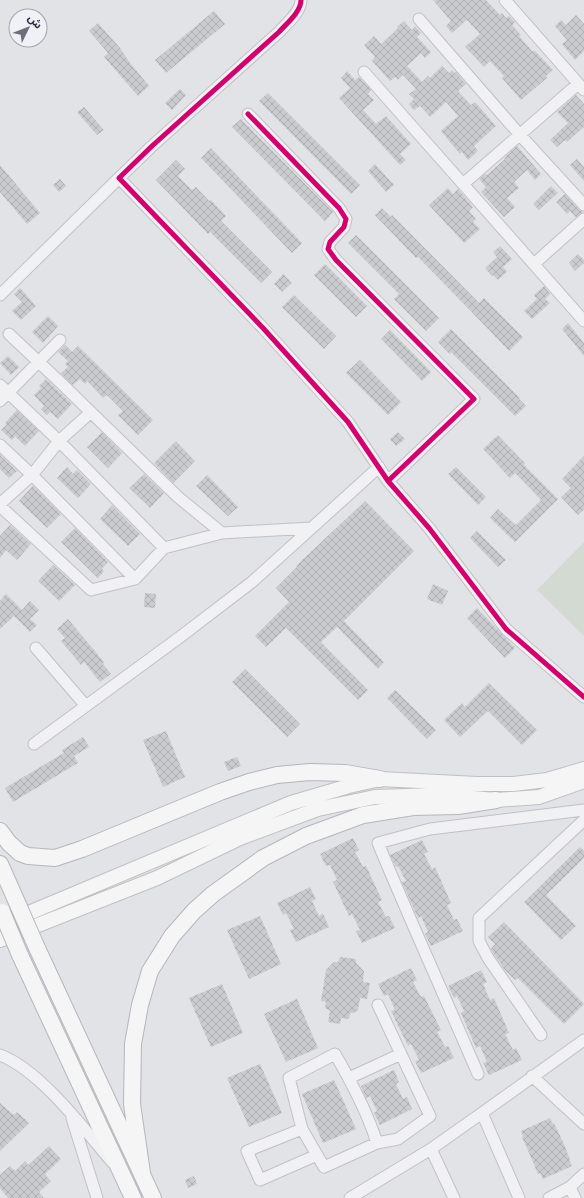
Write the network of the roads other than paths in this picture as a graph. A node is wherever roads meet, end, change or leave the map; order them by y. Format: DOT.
graph roads {
  1 [pos="301,0"];
  2 [pos="505,0"];
  3 [pos="419,19"];
  4 [pos="364,72"];
  5 [pos="581,87"];
  6 [pos="248,114"];
  7 [pos="520,134"];
  8 [pos="119,178"];
  9 [pos="463,184"];
  10 [pos="584,205"];
  11 [pos="584,219"];
  12 [pos="534,264"];
  13 [pos="0,295"];
  14 [pos="584,321"];
  15 [pos="9,334"];
  16 [pos="60,340"];
  17 [pos="38,362"];
  18 [pos="3,393"];
  19 [pos="91,412"];
  20 [pos="59,442"];
  21 [pos="0,445"];
  22 [pos="379,467"];
  23 [pos="32,475"];
  24 [pos="388,481"];
  25 [pos="0,505"];
  26 [pos="311,528"];
  27 [pos="222,533"];
  28 [pos="164,548"];
  29 [pos="135,579"];
  30 [pos="36,648"];
  31 [pos="584,697"];
  32 [pos="86,706"];
  33 [pos="34,744"];
  34 [pos="584,769"];
  35 [pos="380,779"];
  36 [pos="584,782"];
  37 [pos="496,800"];
  38 [pos="584,810"];
  39 [pos="584,820"];
  40 [pos="0,831"];
  41 [pos="0,864"];
  42 [pos="1,915"];
  43 [pos="0,940"];
  44 [pos="378,1005"];
  45 [pos="541,1035"];
  46 [pos="584,1040"];
  47 [pos="400,1054"];
  48 [pos="0,1055"];
  49 [pos="478,1074"];
  50 [pos="532,1076"];
  51 [pos="349,1078"];
  52 [pos="482,1113"];
  53 [pos="71,1114"];
  54 [pos="584,1124"];
  55 [pos="302,1129"];
  56 [pos="377,1143"];
  57 [pos="431,1149"];
  58 [pos="317,1154"];
  59 [pos="142,1172"];
  60 [pos="121,1173"];
  61 [pos="584,1174"];
  62 [pos="570,1187"];
  63 [pos="97,1198"];
  64 [pos="133,1198"];
  65 [pos="153,1198"];
  66 [pos="350,1198"];
  67 [pos="454,1198"];
  68 [pos="519,1198"];
  69 [pos="549,1198"];
  70 [pos="575,1198"];
  1 -- 8 [label="street"];
  2 -- 5 [label="street"];
  3 -- 7 [label="street"];
  4 -- 9 [label="street"];
  5 -- 7 [label="street"];
  6 -- 24 [label="street"];
  7 -- 9 [label="street"];
  7 -- 10 [label="street"];
  8 -- 13 [label="street"];
  8 -- 22 [label="street"];
  9 -- 12 [label="street"];
  11 -- 12 [label="street"];
  12 -- 14 [label="street"];
  15 -- 17 [label="street"];
  16 -- 17 [label="street"];
  17 -- 18 [label="street"];
  17 -- 19 [label="street"];
  18 -- 20 [label="street"];
  19 -- 20 [label="street"];
  19 -- 27 [label="street"];
  20 -- 23 [label="street"];
  20 -- 28 [label="street"];
  21 -- 23 [label="street"];
  22 -- 24 [label="street"];
  22 -- 26 [label="street"];
  23 -- 25 [label="street"];
  23 -- 29 [label="street"];
  24 -- 31 [label="street"];
  25 -- 29 [label="street"];
  26 -- 27 [label="street"];
  26 -- 32 [label="street"];
  27 -- 28 [label="street"];
  28 -- 29 [label="street"];
  30 -- 32 [label="street"];
  32 -- 33 [label="street"];
  34 -- 35 [label="main road"];
  35 -- 40 [label="highway"];
  35 -- 42 [label="main road"];
  36 -- 37 [label="main road"];
  37 -- 43 [label="main road"];
  37 -- 59 [label="highway"];
  38 -- 49 [label="street"];
  39 -- 45 [label="street"];
  41 -- 59 [label="highway, bridge"];
  42 -- 60 [label="highway, bridge"];
  44 -- 47 [label="street"];
  46 -- 50 [label="street"];
  47 -- 51 [label="street"];
  47 -- 56 [label="street"];
  48 -- 53 [label="street"];
  50 -- 52 [label="street"];
  50 -- 54 [label="street"];
  51 -- 55 [label="street"];
  51 -- 56 [label="street"];
  52 -- 57 [label="street"];
  52 -- 68 [label="street"];
  53 -- 60 [label="street"];
  53 -- 63 [label="street"];
  55 -- 58 [label="street"];
  55 -- 58 [label="street"];
  56 -- 58 [label="street"];
  57 -- 66 [label="street"];
  57 -- 67 [label="street"];
  59 -- 65 [label="highway"];
  60 -- 64 [label="highway"];
  61 -- 62 [label="street"];
  62 -- 69 [label="street"];
  62 -- 70 [label="street"];
}
